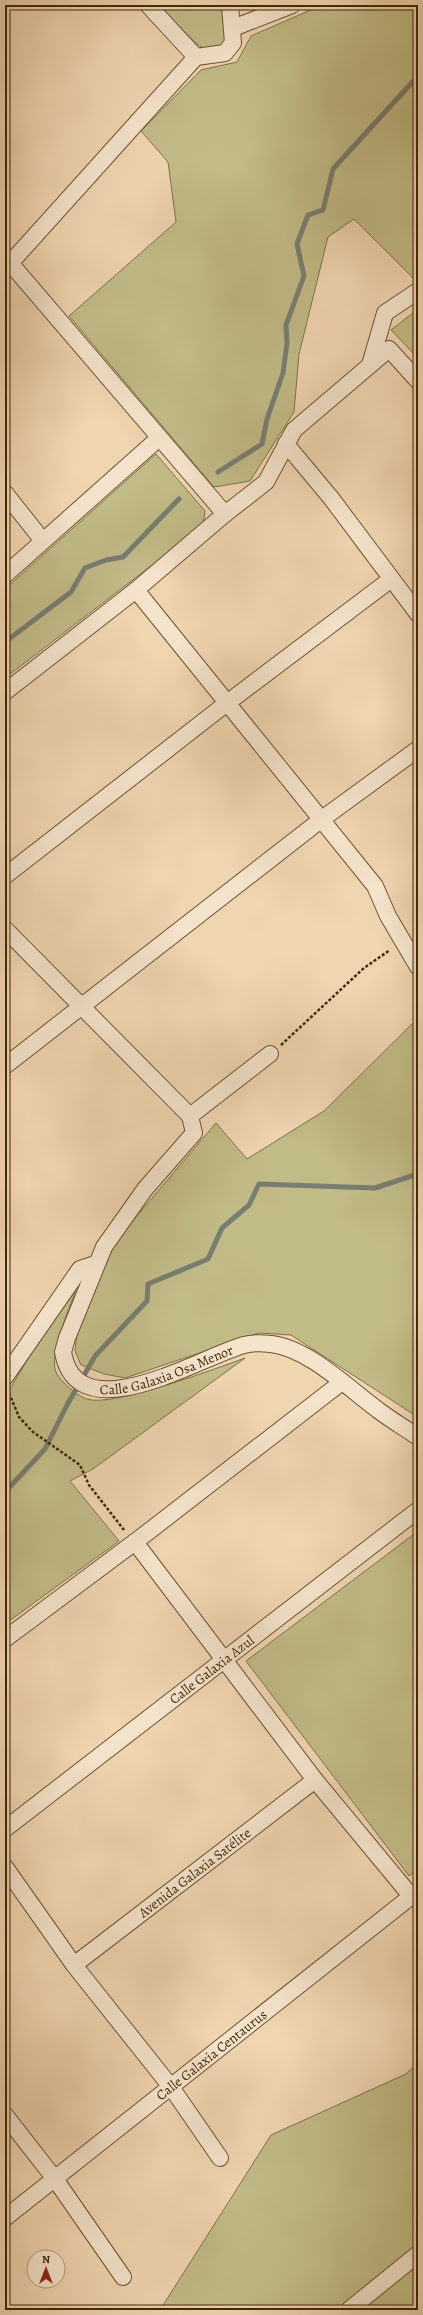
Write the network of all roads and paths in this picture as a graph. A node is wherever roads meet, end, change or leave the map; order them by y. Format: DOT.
graph roads {
  1 [pos="148,5"];
  2 [pos="230,5"];
  3 [pos="292,5"];
  4 [pos="233,28"];
  5 [pos="196,57"];
  6 [pos="7,263"];
  7 [pos="418,291"];
  8 [pos="370,365"];
  9 [pos="418,381"];
  10 [pos="159,438"];
  11 [pos="286,444"];
  12 [pos="5,493"];
  13 [pos="225,514"];
  14 [pos="43,541"];
  15 [pos="5,575"];
  16 [pos="390,580"];
  17 [pos="136,590"];
  18 [pos="418,614"];
  19 [pos="5,692"];
  20 [pos="227,703"];
  21 [pos="418,749"];
  22 [pos="322,819"];
  23 [pos="5,876"];
  24 [pos="5,929"];
  25 [pos="402,941"];
  26 [pos="418,968"];
  27 [pos="83,1006"];
  28 [pos="270,1054"];
  29 [pos="5,1066"];
  30 [pos="190,1116"];
  31 [pos="95,1264"];
  32 [pos="342,1382"];
  33 [pos="7,1383"];
  34 [pos="418,1437"];
  35 [pos="418,1510"];
  36 [pos="135,1542"];
  37 [pos="5,1639"];
  38 [pos="224,1660"];
  39 [pos="315,1780"];
  40 [pos="5,1829"];
  41 [pos="5,1867"];
  42 [pos="414,1893"];
  43 [pos="74,1965"];
  44 [pos="171,2086"];
  45 [pos="5,2115"];
  46 [pos="220,2158"];
  47 [pos="54,2178"];
  48 [pos="5,2218"];
  49 [pos="418,2254"];
  50 [pos="122,2277"];
  51 [pos="349,2310"];
  1 -- 5 [label="street"];
  2 -- 4 [label="street"];
  3 -- 4 [label="street"];
  4 -- 5 [label="street"];
  5 -- 6 [label="street"];
  6 -- 10 [label="street"];
  7 -- 8 [label="street"];
  8 -- 9 [label="street"];
  8 -- 11 [label="street"];
  10 -- 13 [label="street"];
  10 -- 14 [label="street"];
  11 -- 13 [label="street"];
  11 -- 16 [label="street"];
  12 -- 14 [label="street"];
  13 -- 17 [label="street"];
  14 -- 15 [label="street"];
  16 -- 18 [label="street"];
  16 -- 20 [label="street"];
  17 -- 19 [label="street"];
  17 -- 20 [label="street"];
  20 -- 22 [label="street"];
  20 -- 23 [label="street"];
  21 -- 22 [label="street"];
  22 -- 25 [label="street"];
  22 -- 27 [label="street"];
  24 -- 27 [label="street"];
  25 -- 26 [label="street"];
  25 -- 28 [label="path"];
  27 -- 29 [label="street"];
  27 -- 30 [label="street"];
  28 -- 30 [label="street"];
  30 -- 31 [label="street, Calle Galaxia Osa Menor"];
  31 -- 32 [label="street, Calle Galaxia Osa Menor"];
  31 -- 33 [label="street"];
  32 -- 34 [label="street, Calle Galaxia Osa Menor"];
  32 -- 36 [label="street"];
  33 -- 36 [label="path"];
  35 -- 38 [label="street, Calle Galaxia Azul"];
  36 -- 37 [label="street"];
  36 -- 38 [label="street"];
  38 -- 39 [label="street"];
  38 -- 40 [label="street, Calle Galaxia Azul"];
  39 -- 42 [label="street"];
  39 -- 43 [label="street, Avenida Galaxia Satélite"];
  41 -- 43 [label="street"];
  42 -- 44 [label="street, Calle Galaxia Centaurus"];
  43 -- 44 [label="street"];
  44 -- 46 [label="street"];
  44 -- 47 [label="street, Calle Galaxia Centaurus"];
  45 -- 47 [label="street"];
  47 -- 48 [label="street, Calle Galaxia Centaurus"];
  47 -- 50 [label="street"];
  49 -- 51 [label="street"];
}
